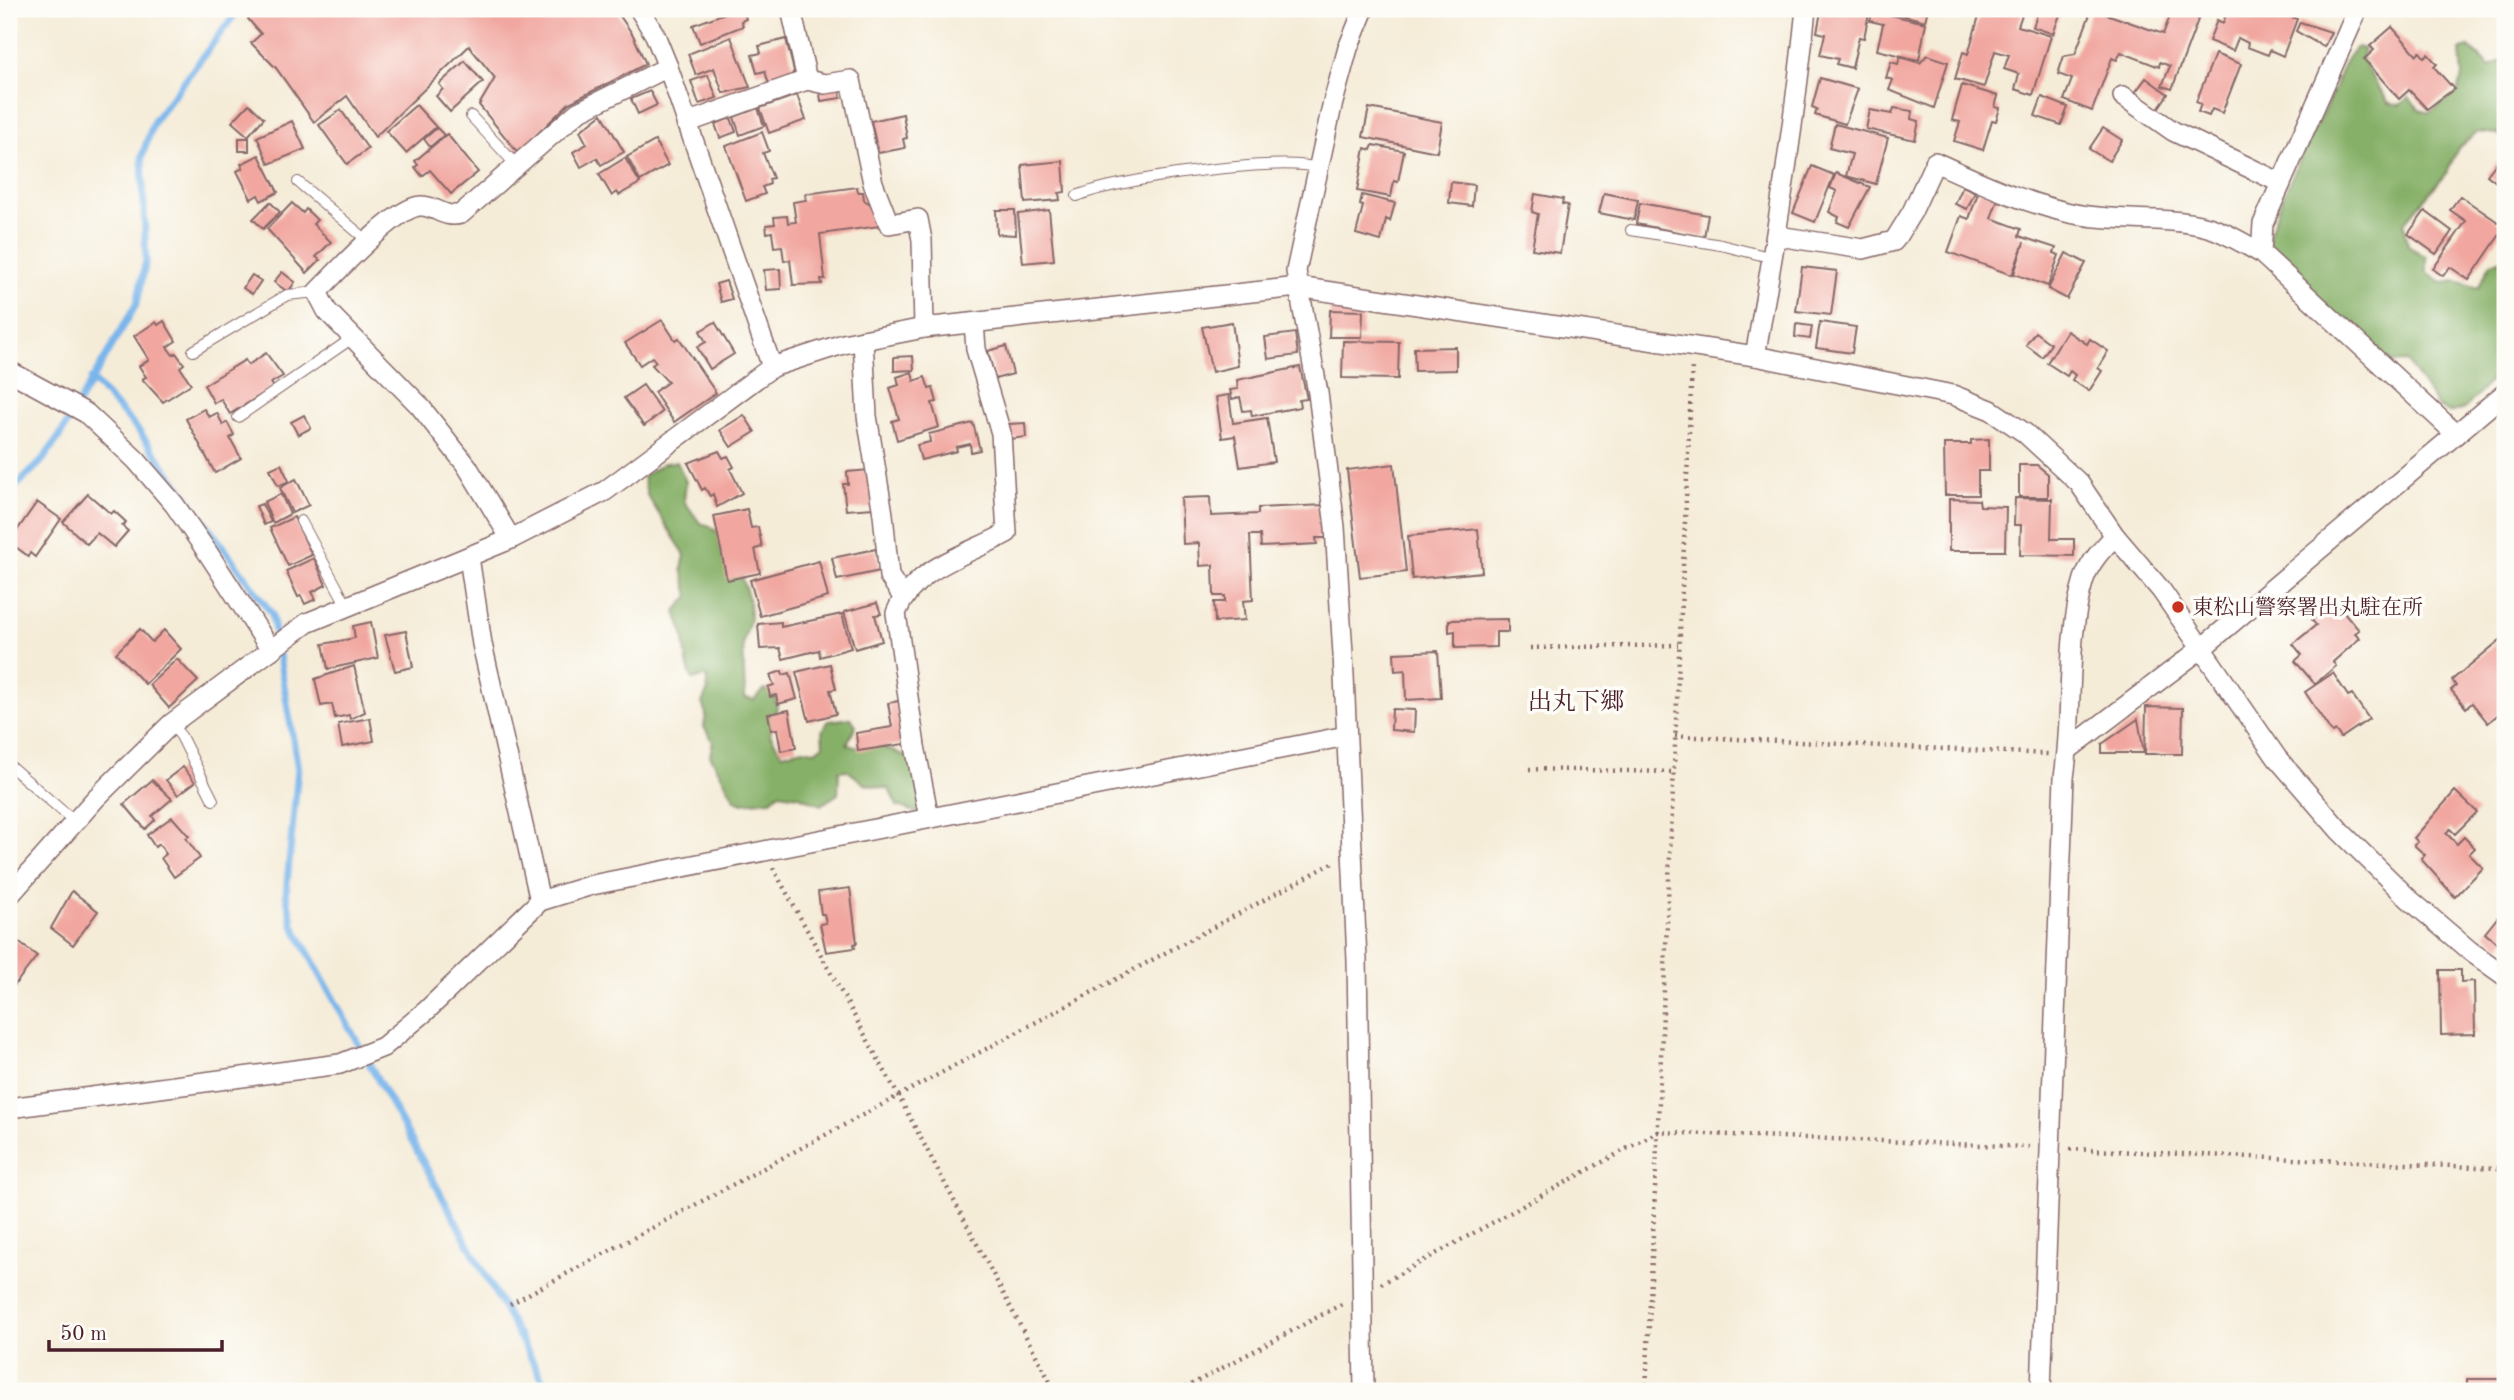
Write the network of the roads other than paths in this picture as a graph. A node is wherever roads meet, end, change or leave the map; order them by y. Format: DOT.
graph roads {
  1 [pos="639,9"];
  2 [pos="791,9"];
  3 [pos="1364,9"];
  4 [pos="1806,9"];
  5 [pos="2358,9"];
  6 [pos="668,66"];
  7 [pos="807,80"];
  8 [pos="2123,96"];
  9 [pos="471,116"];
  10 [pos="686,123"];
  11 [pos="516,165"];
  12 [pos="1316,168"];
  13 [pos="298,182"];
  14 [pos="2281,183"];
  15 [pos="1077,196"];
  16 [pos="1631,230"];
  17 [pos="1778,236"];
  18 [pos="368,241"];
  19 [pos="2261,253"];
  20 [pos="1773,258"];
  21 [pos="1298,287"];
  22 [pos="317,292"];
  23 [pos="974,323"];
  24 [pos="924,328"];
  25 [pos="351,339"];
  26 [pos="863,340"];
  27 [pos="193,351"];
  28 [pos="1755,356"];
  29 [pos="772,366"];
  30 [pos="9,371"];
  31 [pos="2505,394"];
  32 [pos="238,417"];
  33 [pos="2456,434"];
  34 [pos="301,521"];
  35 [pos="2115,536"];
  36 [pos="511,539"];
  37 [pos="469,557"];
  38 [pos="903,597"];
  39 [pos="346,604"];
  40 [pos="2202,648"];
  41 [pos="271,650"];
  42 [pos="171,724"];
  43 [pos="1346,736"];
  44 [pos="2068,752"];
  45 [pos="9,765"];
  46 [pos="213,800"];
  47 [pos="929,818"];
  48 [pos="75,822"];
  49 [pos="9,896"];
  50 [pos="540,901"];
  51 [pos="2505,976"];
  52 [pos="9,1108"];
  53 [pos="1364,1391"];
  54 [pos="2041,1391"];
  1 -- 6 [label="street"];
  2 -- 7 [label="street"];
  3 -- 12 [label="street"];
  4 -- 17 [label="street"];
  5 -- 14 [label="street"];
  6 -- 10 [label="street"];
  6 -- 11 [label="street"];
  7 -- 10 [label="street"];
  7 -- 24 [label="street"];
  8 -- 14 [label="street"];
  9 -- 11 [label="lane"];
  10 -- 29 [label="street"];
  11 -- 18 [label="street"];
  12 -- 15 [label="lane"];
  12 -- 21 [label="street"];
  13 -- 18 [label="lane"];
  14 -- 19 [label="street"];
  16 -- 20 [label="lane"];
  17 -- 19 [label="street"];
  17 -- 20 [label="street"];
  18 -- 22 [label="street"];
  19 -- 33 [label="street"];
  20 -- 28 [label="street"];
  21 -- 23 [label="street"];
  21 -- 28 [label="street"];
  21 -- 43 [label="street"];
  22 -- 25 [label="street"];
  22 -- 27 [label="lane"];
  23 -- 24 [label="street"];
  23 -- 38 [label="street"];
  24 -- 26 [label="street"];
  25 -- 32 [label="lane"];
  25 -- 36 [label="street"];
  26 -- 29 [label="street"];
  26 -- 38 [label="street"];
  28 -- 35 [label="street"];
  29 -- 36 [label="street"];
  30 -- 41 [label="street"];
  31 -- 33 [label="street"];
  33 -- 40 [label="street"];
  34 -- 39 [label="lane"];
  35 -- 40 [label="street"];
  35 -- 44 [label="street"];
  36 -- 37 [label="street"];
  37 -- 39 [label="street"];
  37 -- 50 [label="street"];
  38 -- 47 [label="street"];
  39 -- 41 [label="street"];
  40 -- 44 [label="street"];
  40 -- 51 [label="street"];
  41 -- 42 [label="street"];
  42 -- 46 [label="lane"];
  42 -- 48 [label="street"];
  43 -- 47 [label="street"];
  43 -- 53 [label="street"];
  44 -- 54 [label="street"];
  45 -- 48 [label="lane"];
  47 -- 50 [label="street"];
  48 -- 49 [label="street"];
  50 -- 52 [label="street"];
}
